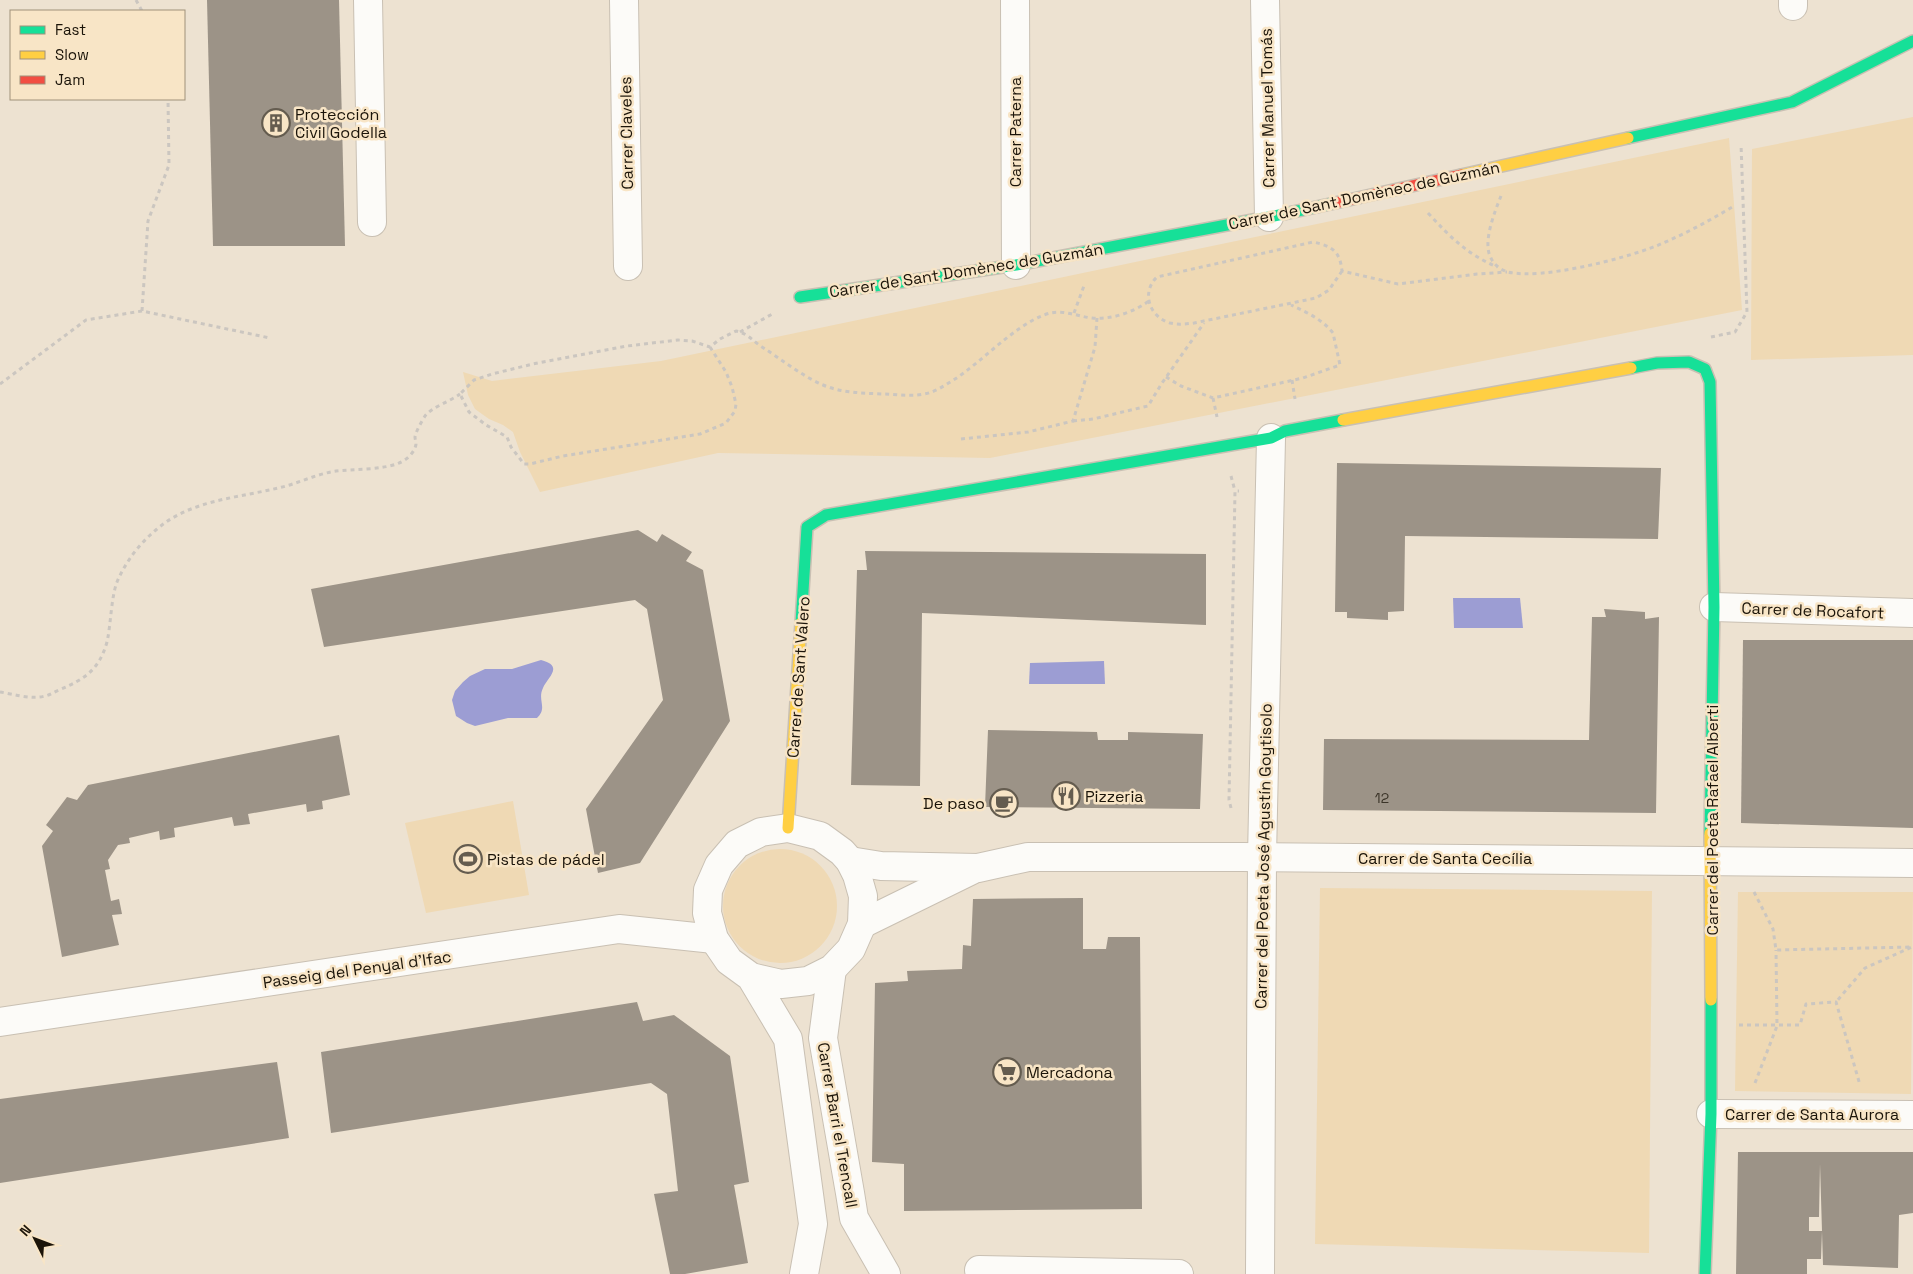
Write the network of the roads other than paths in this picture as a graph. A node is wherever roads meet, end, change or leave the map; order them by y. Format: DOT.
graph roads {
  1 [pos="368,0"];
  2 [pos="624,0"];
  3 [pos="1014,0"];
  4 [pos="1265,0"];
  5 [pos="1913,41"];
  6 [pos="1269,217"];
  7 [pos="372,222"];
  8 [pos="1016,265"];
  9 [pos="628,266"];
  10 [pos="800,297"];
  11 [pos="1271,438"];
  12 [pos="1714,607"];
  13 [pos="1913,613"];
  14 [pos="788,828"];
  15 [pos="1262,857"];
  16 [pos="1710,860"];
  17 [pos="850,861"];
  18 [pos="1913,863"];
  19 [pos="978,868"];
  20 [pos="862,924"];
  21 [pos="714,939"];
  22 [pos="832,969"];
  23 [pos="751,977"];
  24 [pos="0,1022"];
  25 [pos="1711,1114"];
  26 [pos="1913,1115"];
  27 [pos="979,1270"];
  28 [pos="1705,1273"];
  29 [pos="804,1274"];
  30 [pos="886,1274"];
  31 [pos="1179,1274"];
  32 [pos="1260,1274"];
  1 -- 7 [label="street"];
  2 -- 9 [label="street, Carrer Claveles"];
  3 -- 8 [label="street, Carrer Paterna"];
  4 -- 6 [label="street, Carrer Manuel Tomás"];
  5 -- 6 [label="street, Carrer de Sant Domènec de Guzmán"];
  6 -- 8 [label="street, Carrer de Sant Domènec de Guzmán"];
  8 -- 10 [label="street, Carrer de Sant Domènec de Guzmán"];
  11 -- 12 [label="street, Carrer del Poeta Rafael Alberti"];
  11 -- 14 [label="street, Carrer de Sant Valero"];
  11 -- 15 [label="street, Carrer del Poeta José Agustín Goytisolo"];
  12 -- 13 [label="street, Carrer de Rocafort"];
  12 -- 16 [label="street, Carrer del Poeta Rafael Alberti"];
  14 -- 17 [label="street"];
  14 -- 21 [label="street"];
  15 -- 16 [label="street, Carrer de Santa Cecília"];
  15 -- 19 [label="street, Carrer de Santa Cecília"];
  15 -- 32 [label="street, Carrer del Poeta José Agustín Goytisolo"];
  16 -- 18 [label="street, Carrer de Santa Cecília"];
  16 -- 25 [label="street, Carrer del Poeta Rafael Alberti"];
  17 -- 19 [label="street"];
  17 -- 20 [label="street"];
  19 -- 20 [label="street"];
  20 -- 22 [label="street"];
  21 -- 23 [label="street"];
  21 -- 24 [label="street, Passeig del Penyal d'Ifac"];
  22 -- 23 [label="street"];
  22 -- 30 [label="street, Carrer Barri el Trencall"];
  23 -- 29 [label="street"];
  25 -- 26 [label="street, Carrer de Santa Aurora"];
  25 -- 28 [label="street, Carrer del Poeta Rafael Alberti"];
  27 -- 31 [label="street"];
}
